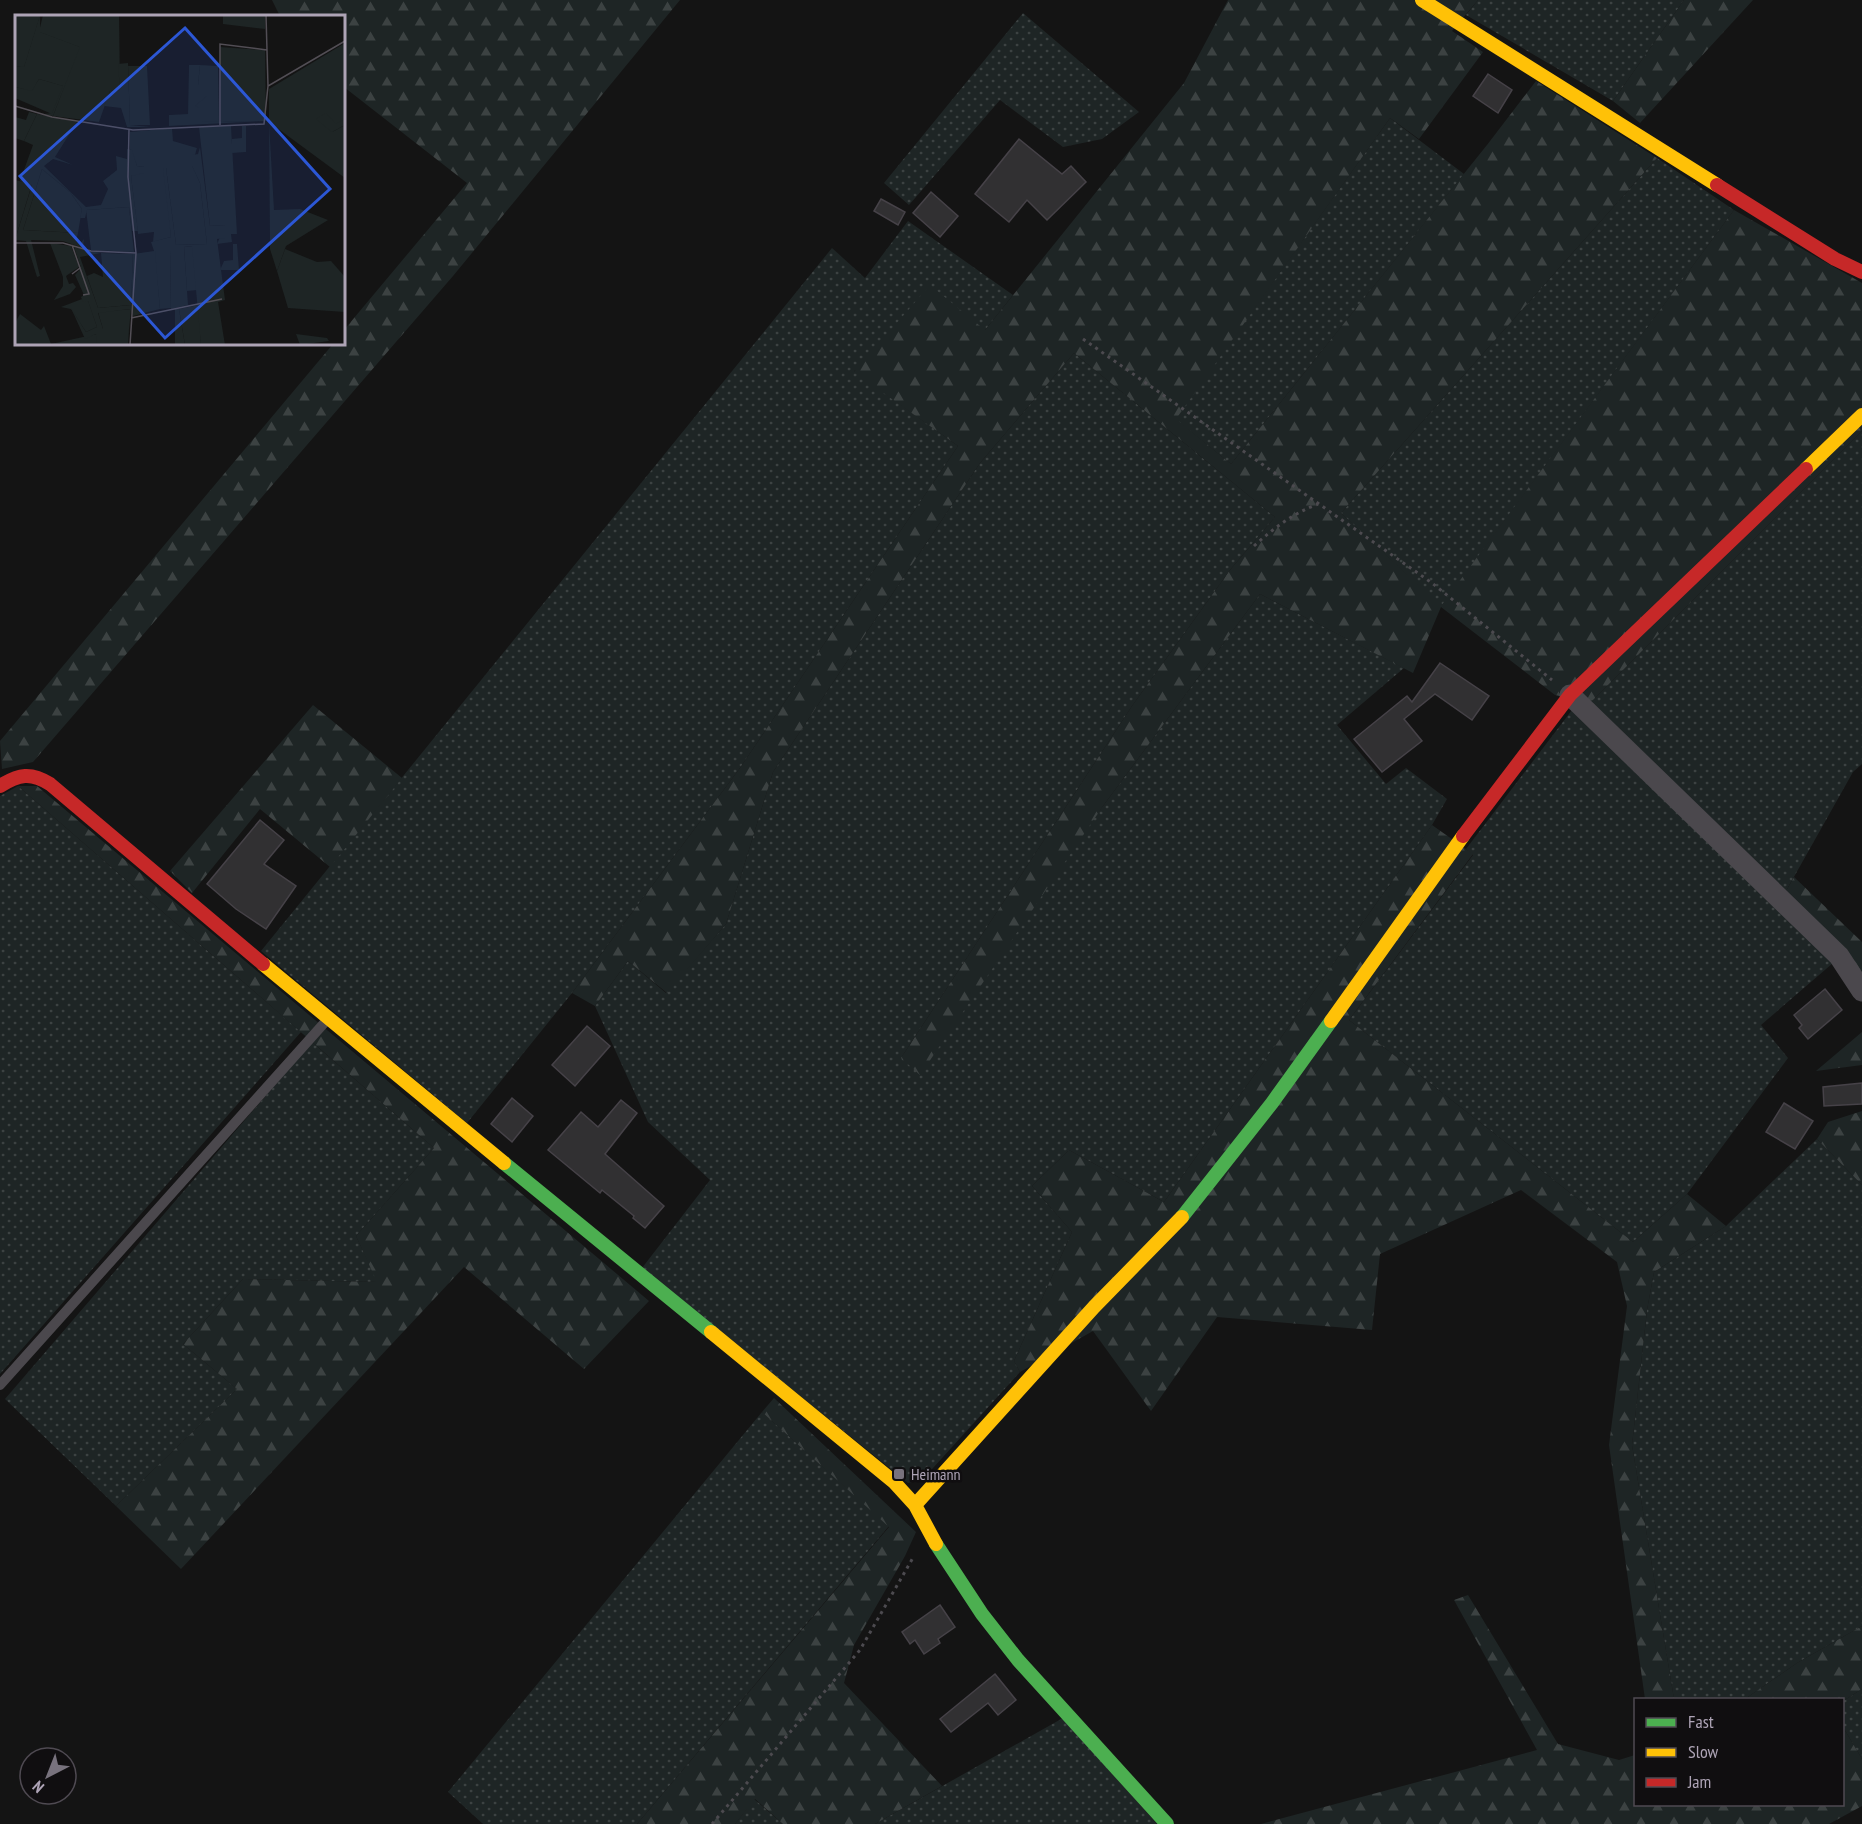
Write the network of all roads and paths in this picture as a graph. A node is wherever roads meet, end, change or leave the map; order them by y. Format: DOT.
graph roads {
  1 [pos="1422,0"];
  2 [pos="1862,272"];
  3 [pos="1083,339"];
  4 [pos="1862,415"];
  5 [pos="1318,504"];
  6 [pos="1254,546"];
  7 [pos="1570,695"];
  8 [pos="0,786"];
  9 [pos="1862,991"];
  10 [pos="328,1019"];
  11 [pos="0,1385"];
  12 [pos="915,1506"];
  13 [pos="928,1532"];
  14 [pos="712,1824"];
  15 [pos="1167,1824"];
  1 -- 2 [label="street"];
  3 -- 5 [label="path"];
  4 -- 7 [label="street"];
  5 -- 6 [label="path"];
  5 -- 7 [label="path"];
  7 -- 9 [label="street"];
  7 -- 12 [label="street"];
  8 -- 10 [label="street"];
  10 -- 11 [label="lane"];
  10 -- 12 [label="street"];
  12 -- 13 [label="street"];
  13 -- 14 [label="path"];
  13 -- 15 [label="street"];
}
